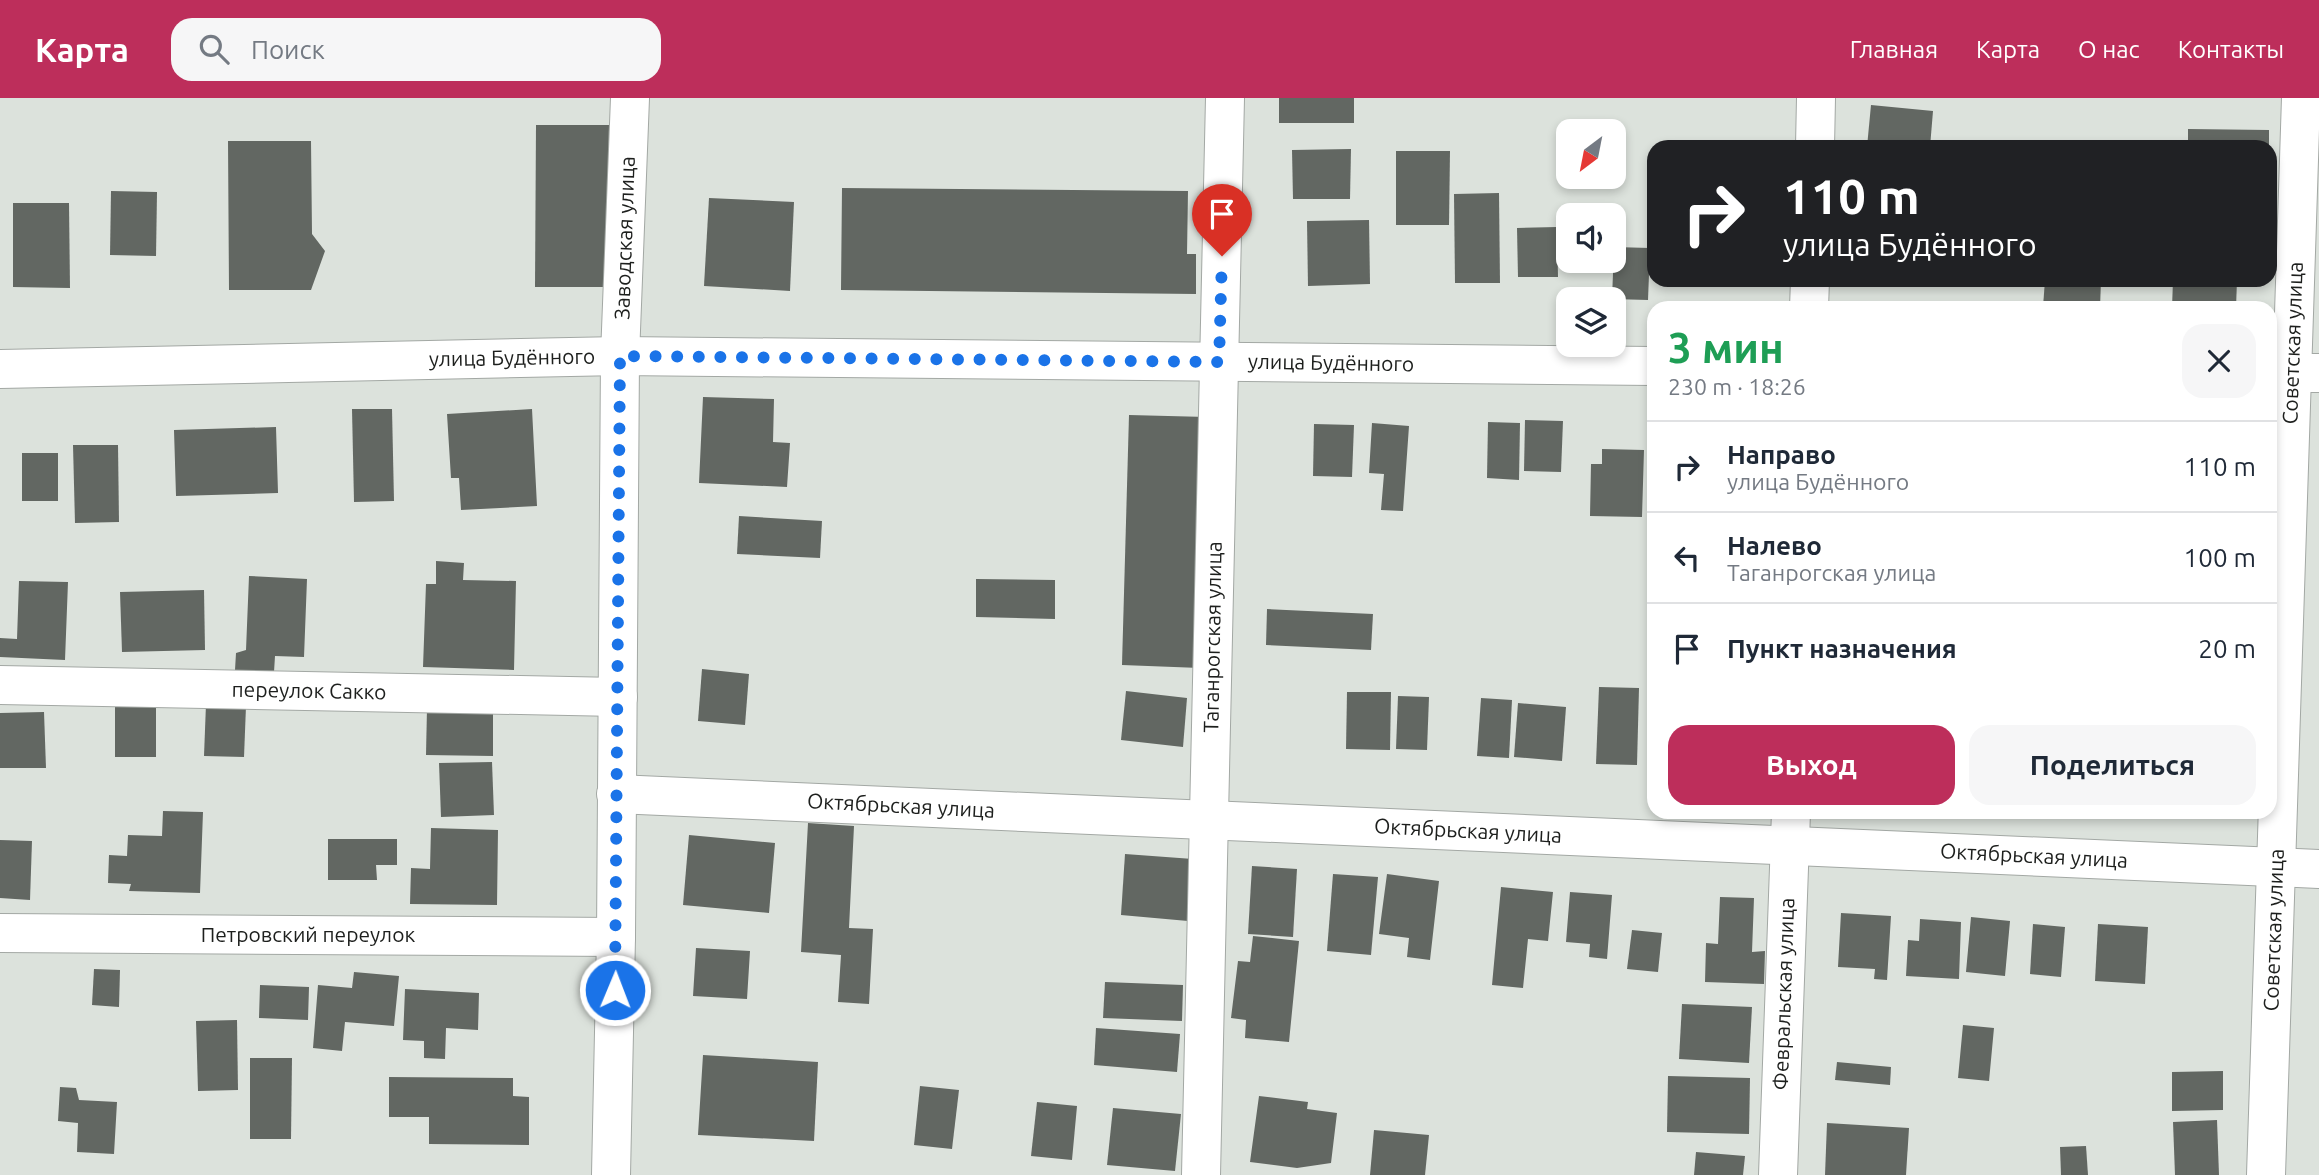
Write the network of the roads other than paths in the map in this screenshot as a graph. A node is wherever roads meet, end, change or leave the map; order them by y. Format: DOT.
graph roads {
  1 [pos="630,98"];
  2 [pos="1225,98"];
  3 [pos="1816,98"];
  4 [pos="2301,98"];
  5 [pos="1815,140"];
  6 [pos="620,356"];
  7 [pos="1219,362"];
  8 [pos="1647,366"];
  9 [pos="0,369"];
  10 [pos="2294,373"];
  11 [pos="0,685"];
  12 [pos="618,697"];
  13 [pos="616,794"];
  14 [pos="1209,820"];
  15 [pos="1790,829"];
  16 [pos="2276,867"];
  17 [pos="2319,869"];
  18 [pos="0,933"];
  19 [pos="616,937"];
  20 [pos="611,1175"];
  21 [pos="1201,1175"];
  22 [pos="1778,1175"];
  23 [pos="2266,1175"];
  1 -- 6 [label="street, Заводская улица"];
  2 -- 7 [label="street, Таганрогская улица"];
  3 -- 5 [label="street"];
  4 -- 10 [label="street, Советская улица"];
  6 -- 7 [label="street, улица Будённого"];
  6 -- 9 [label="street, улица Будённого"];
  6 -- 12 [label="street, Заводская улица"];
  7 -- 8 [label="street, улица Будённого"];
  7 -- 14 [label="street, Таганрогская улица"];
  10 -- 16 [label="street, Советская улица"];
  11 -- 12 [label="street, переулок Сакко"];
  12 -- 13 [label="street, Заводская улица"];
  13 -- 14 [label="street, Октябрьская улица"];
  13 -- 19 [label="street, Заводская улица"];
  14 -- 15 [label="street, Октябрьская улица"];
  14 -- 21 [label="street, Таганрогская улица"];
  15 -- 16 [label="street, Октябрьская улица"];
  15 -- 22 [label="street, Февральская улица"];
  16 -- 17 [label="street, Октябрьская улица"];
  16 -- 23 [label="street, Советская улица"];
  18 -- 19 [label="street, Петровский переулок"];
  19 -- 20 [label="street, Заводская улица"];
}
